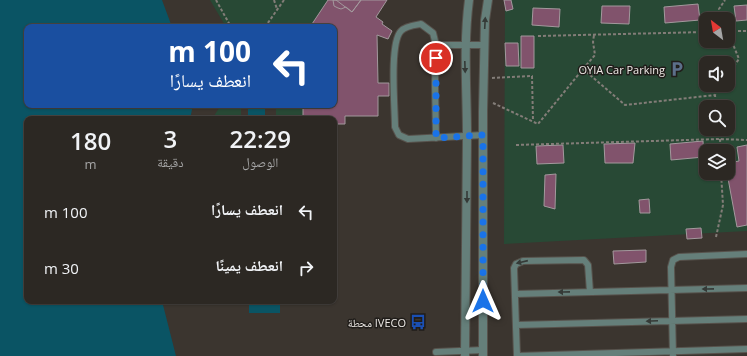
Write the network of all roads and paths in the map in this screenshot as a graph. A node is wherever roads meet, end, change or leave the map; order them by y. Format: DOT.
graph roads {
  1 [pos="274,0"];
  2 [pos="284,0"];
  3 [pos="469,0"];
  4 [pos="488,0"];
  5 [pos="725,0"];
  6 [pos="217,1"];
  7 [pos="278,9"];
  8 [pos="720,12"];
  9 [pos="230,24"];
  10 [pos="267,24"];
  11 [pos="735,31"];
  12 [pos="747,31"];
  13 [pos="699,32"];
  14 [pos="594,35"];
  15 [pos="538,36"];
  16 [pos="436,45"];
  17 [pos="484,45"];
  18 [pos="465,46"];
  19 [pos="735,48"];
  20 [pos="735,64"];
  21 [pos="583,69"];
  22 [pos="483,79"];
  23 [pos="716,92"];
  24 [pos="715,95"];
  25 [pos="483,98"];
  26 [pos="715,100"];
  27 [pos="533,121"];
  28 [pos="483,135"];
  29 [pos="467,136"];
  30 [pos="720,136"];
  31 [pos="436,138"];
  32 [pos="720,139"];
  33 [pos="747,140"];
  34 [pos="720,144"];
  35 [pos="516,146"];
  36 [pos="721,180"];
  37 [pos="716,237"];
  38 [pos="747,254"];
  39 [pos="747,288"];
  40 [pos="671,290"];
  41 [pos="590,292"];
  42 [pos="515,294"];
  43 [pos="747,319"];
  44 [pos="672,321"];
  45 [pos="516,325"];
  46 [pos="747,349"];
  47 [pos="436,352"];
  48 [pos="465,353"];
  49 [pos="483,353"];
  50 [pos="673,354"];
  51 [pos="517,356"];
  1 -- 7 [label="path"];
  2 -- 7 [label="path"];
  3 -- 18 [label="street"];
  17 -- 4 [label="street, one-way"];
  5 -- 8 [label="path"];
  6 -- 9 [label="path"];
  7 -- 10 [label="path"];
  11 -- 12 [label="path"];
  13 -- 14 [label="path"];
  14 -- 15 [label="path"];
  14 -- 21 [label="path"];
  16 -- 18 [label="lane"];
  16 -- 31 [label="lane"];
  16 -- 31 [label="lane"];
  17 -- 18 [label="lane"];
  17 -- 22 [label="street"];
  18 -- 29 [label="street, one-way"];
  19 -- 20 [label="path"];
  21 -- 24 [label="path"];
  21 -- 27 [label="path"];
  22 -- 25 [label="street"];
  22 -- 27 [label="path"];
  23 -- 24 [label="path"];
  24 -- 26 [label="path"];
  25 -- 27 [label="path"];
  25 -- 28 [label="street"];
  28 -- 29 [label="lane"];
  28 -- 49 [label="street"];
  29 -- 31 [label="lane"];
  29 -- 48 [label="street, one-way"];
  30 -- 32 [label="path"];
  32 -- 33 [label="path"];
  32 -- 34 [label="path"];
  32 -- 35 [label="path"];
  36 -- 37 [label="path"];
  38 -- 40 [label="lane"];
  39 -- 40 [label="lane, one-way"];
  40 -- 41 [label="lane"];
  40 -- 44 [label="lane"];
  41 -- 42 [label="lane, one-way"];
  41 -- 42 [label="lane, one-way"];
  42 -- 45 [label="lane"];
  43 -- 44 [label="lane"];
  44 -- 45 [label="lane, one-way"];
  44 -- 50 [label="lane"];
  45 -- 51 [label="lane"];
  46 -- 50 [label="lane"];
  47 -- 48 [label="lane"];
  48 -- 49 [label="lane"];
  50 -- 51 [label="lane"];
}
